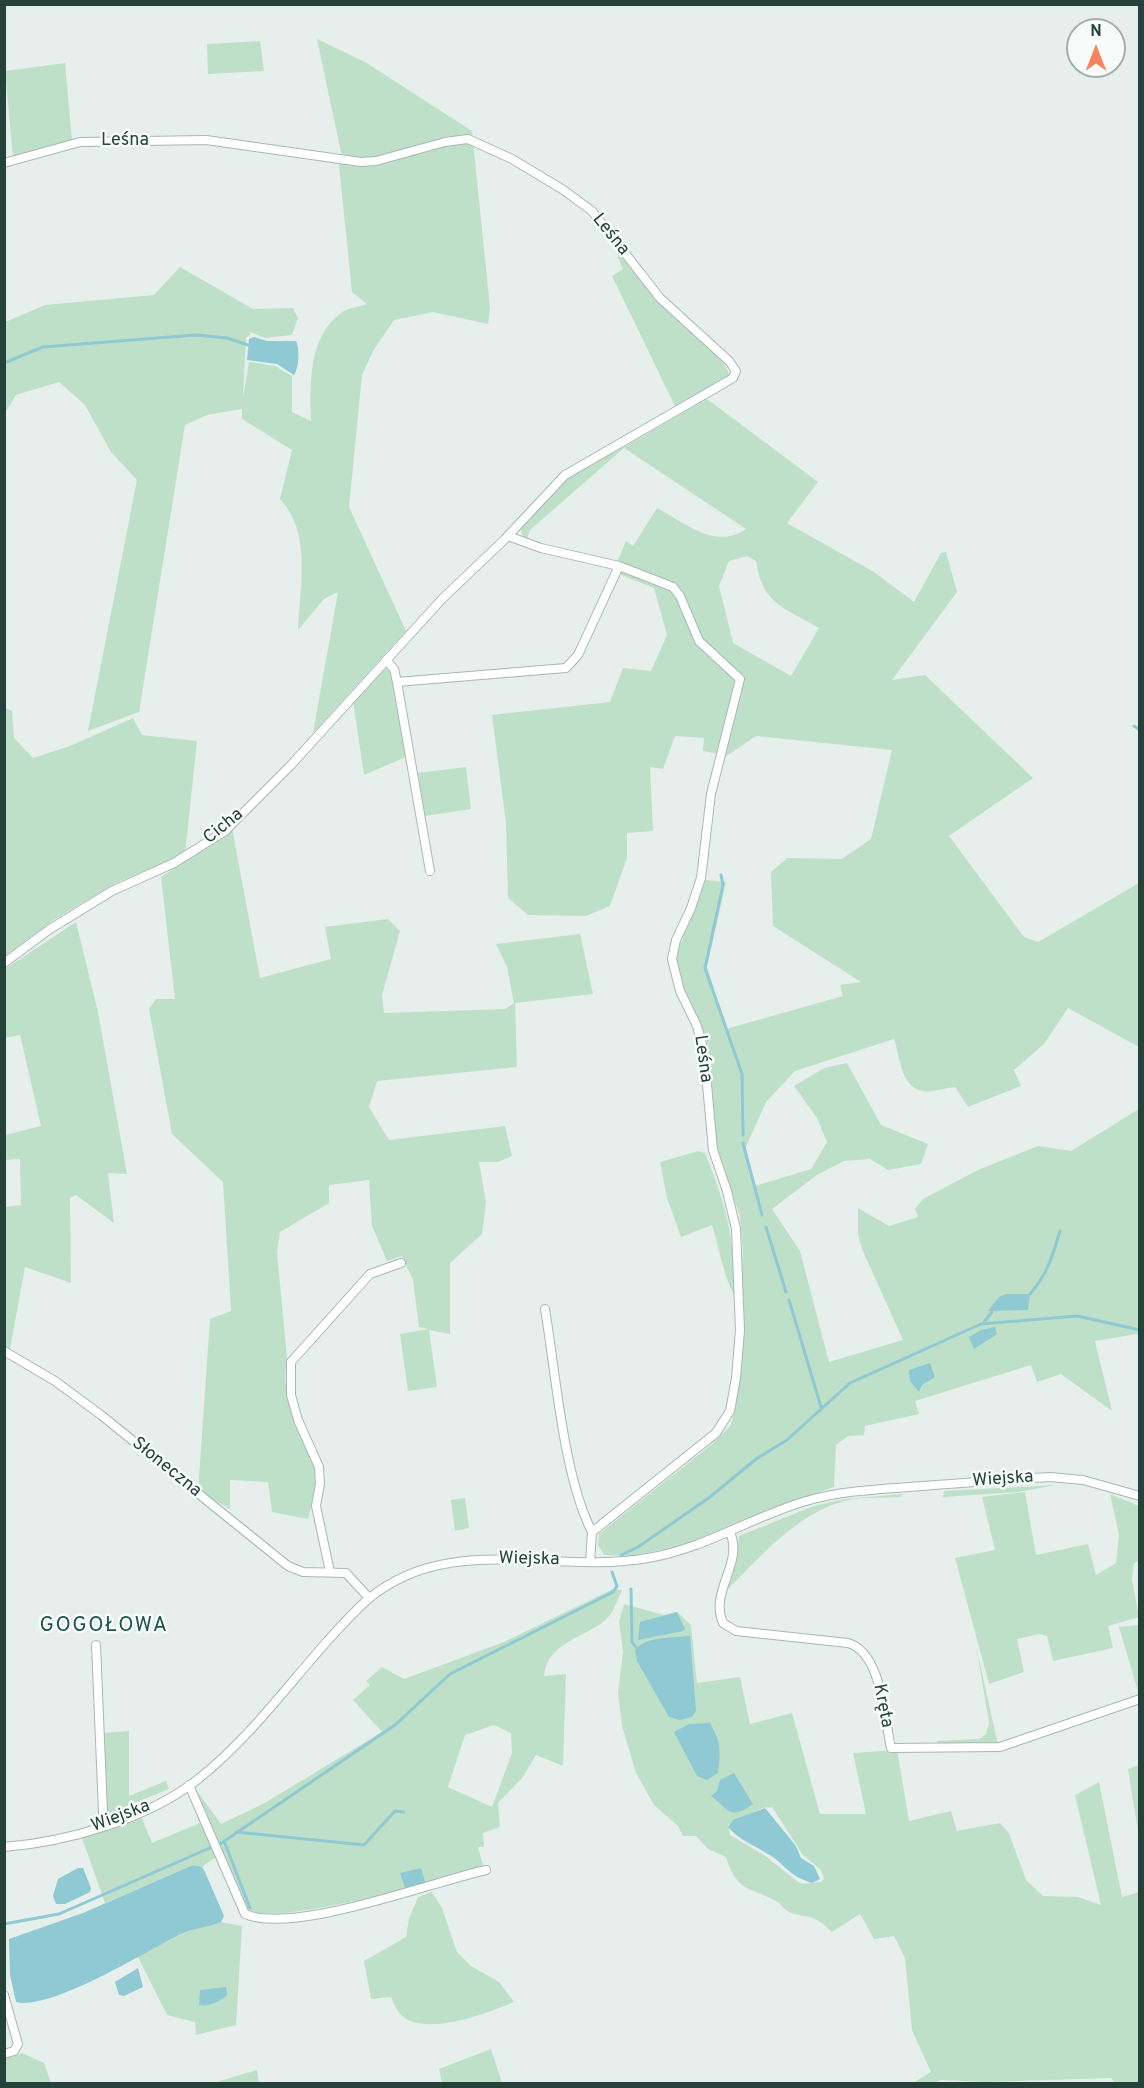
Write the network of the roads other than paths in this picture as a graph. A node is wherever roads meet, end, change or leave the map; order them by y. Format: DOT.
graph roads {
  1 [pos="4,163"];
  2 [pos="508,536"];
  3 [pos="619,566"];
  4 [pos="386,660"];
  5 [pos="397,682"];
  6 [pos="430,871"];
  7 [pos="4,963"];
  8 [pos="400,1263"];
  9 [pos="545,1309"];
  10 [pos="4,1351"];
  11 [pos="1140,1496"];
  12 [pos="592,1532"];
  13 [pos="730,1532"];
  14 [pos="590,1562"];
  15 [pos="330,1572"];
  16 [pos="369,1598"];
  17 [pos="96,1645"];
  18 [pos="1140,1700"];
  19 [pos="189,1785"];
  20 [pos="106,1824"];
  21 [pos="4,1847"];
  22 [pos="486,1870"];
  23 [pos="4,1995"];
  24 [pos="4,2054"];
  1 -- 2 [label="street, Leśna"];
  2 -- 3 [label="street"];
  2 -- 4 [label="street, Leśna"];
  3 -- 5 [label="street"];
  3 -- 12 [label="street, Leśna"];
  4 -- 5 [label="street"];
  4 -- 7 [label="street, Cicha"];
  5 -- 6 [label="street"];
  8 -- 15 [label="street"];
  9 -- 12 [label="street"];
  10 -- 15 [label="street, Słoneczna"];
  11 -- 13 [label="street, Wiejska"];
  12 -- 14 [label="street"];
  13 -- 14 [label="street, Wiejska"];
  13 -- 18 [label="street, Kręta"];
  14 -- 16 [label="street, Wiejska"];
  15 -- 16 [label="street, Słoneczna"];
  16 -- 19 [label="street, Wiejska"];
  17 -- 20 [label="street"];
  19 -- 20 [label="street, Wiejska"];
  19 -- 22 [label="street"];
  20 -- 21 [label="street, Wiejska"];
  23 -- 24 [label="street"];
}
